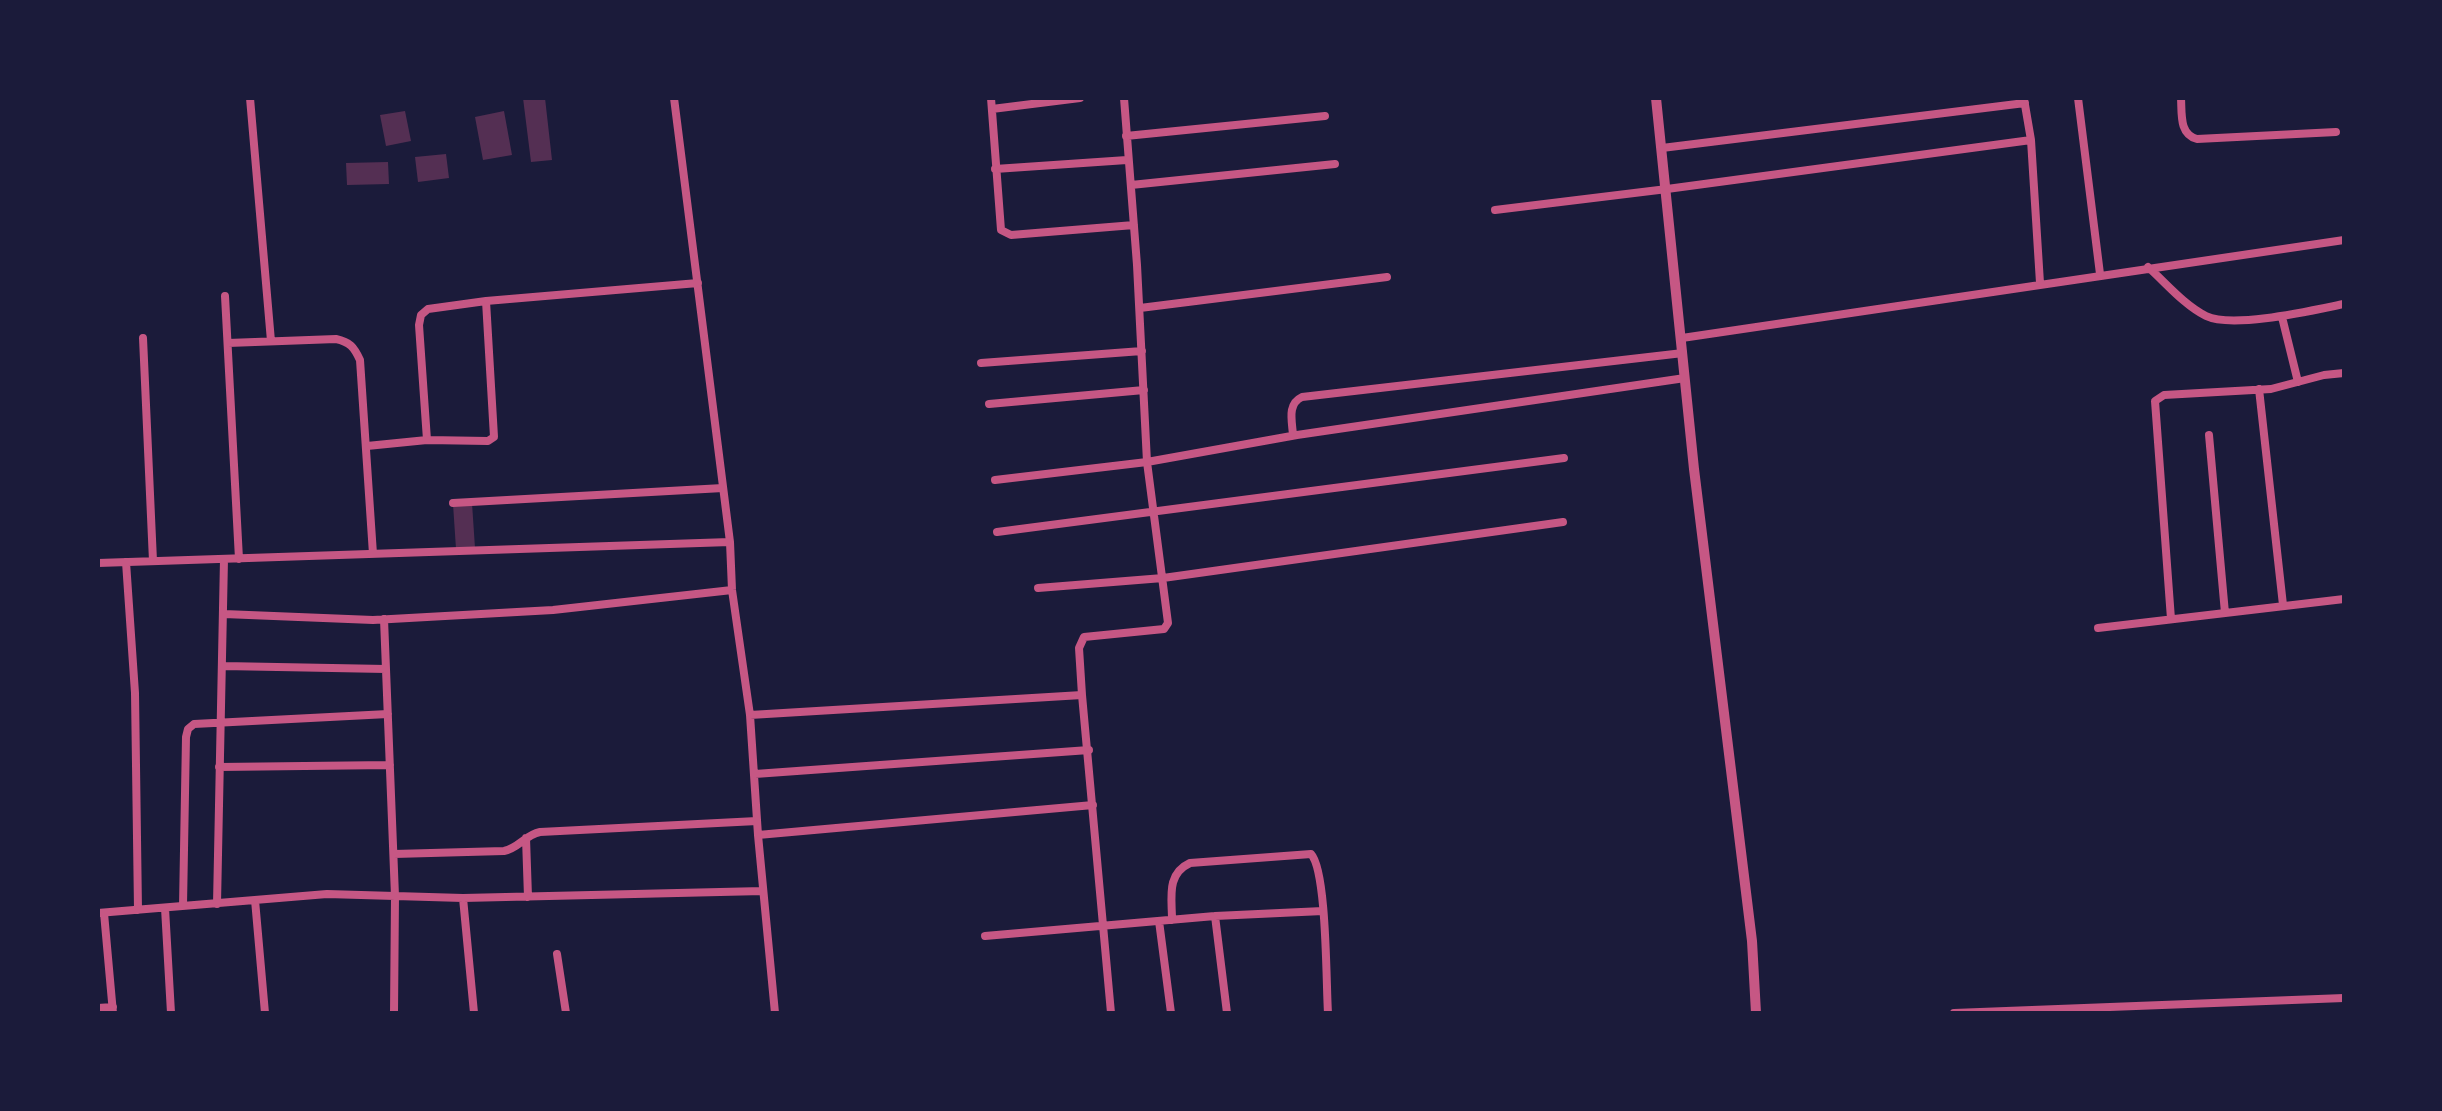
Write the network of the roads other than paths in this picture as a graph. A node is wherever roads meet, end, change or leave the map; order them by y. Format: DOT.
graph roads {
  1 [pos="250,98"];
  2 [pos="674,98"];
  3 [pos="991,98"];
  4 [pos="1080,98"];
  5 [pos="1124,98"];
  6 [pos="1660,98"];
  7 [pos="2078,98"];
  8 [pos="2181,98"];
  9 [pos="2024,101"];
  10 [pos="992,109"];
  11 [pos="1325,116"];
  12 [pos="2336,132"];
  13 [pos="1126,136"];
  14 [pos="2031,140"];
  15 [pos="1662,148"];
  16 [pos="1127,160"];
  17 [pos="1335,164"];
  18 [pos="995,169"];
  19 [pos="1131,185"];
  20 [pos="1667,189"];
  21 [pos="1495,210"];
  22 [pos="1134,225"];
  23 [pos="2344,240"];
  24 [pos="2148,267"];
  25 [pos="2100,274"];
  26 [pos="1387,277"];
  27 [pos="698,283"];
  28 [pos="2040,283"];
  29 [pos="225,296"];
  30 [pos="486,301"];
  31 [pos="2344,304"];
  32 [pos="1140,308"];
  33 [pos="2282,317"];
  34 [pos="143,338"];
  35 [pos="1682,338"];
  36 [pos="271,341"];
  37 [pos="228,343"];
  38 [pos="1142,351"];
  39 [pos="1683,353"];
  40 [pos="981,363"];
  41 [pos="2344,373"];
  42 [pos="1685,378"];
  43 [pos="2298,382"];
  44 [pos="2259,389"];
  45 [pos="1144,390"];
  46 [pos="989,404"];
  47 [pos="1293,435"];
  48 [pos="2209,435"];
  49 [pos="427,440"];
  50 [pos="367,446"];
  51 [pos="1564,458"];
  52 [pos="1147,462"];
  53 [pos="995,480"];
  54 [pos="723,488"];
  55 [pos="453,503"];
  56 [pos="1154,512"];
  57 [pos="1563,522"];
  58 [pos="997,532"];
  59 [pos="730,542"];
  60 [pos="373,554"];
  61 [pos="224,559"];
  62 [pos="239,559"];
  63 [pos="153,561"];
  64 [pos="126,562"];
  65 [pos="98,563"];
  66 [pos="1163,578"];
  67 [pos="1038,588"];
  68 [pos="732,590"];
  69 [pos="2344,599"];
  70 [pos="2283,605"];
  71 [pos="2225,613"];
  72 [pos="224,614"];
  73 [pos="384,619"];
  74 [pos="2171,619"];
  75 [pos="2098,628"];
  76 [pos="223,666"];
  77 [pos="386,669"];
  78 [pos="1082,695"];
  79 [pos="388,714"];
  80 [pos="750,715"];
  81 [pos="221,721"];
  82 [pos="1089,750"];
  83 [pos="390,765"];
  84 [pos="219,767"];
  85 [pos="755,774"];
  86 [pos="1093,805"];
  87 [pos="757,821"];
  88 [pos="758,835"];
  89 [pos="526,837"];
  90 [pos="394,854"];
  91 [pos="763,891"];
  92 [pos="395,896"];
  93 [pos="528,897"];
  94 [pos="463,898"];
  95 [pos="255,900"];
  96 [pos="217,904"];
  97 [pos="183,906"];
  98 [pos="165,908"];
  99 [pos="138,910"];
  100 [pos="1323,911"];
  101 [pos="101,913"];
  102 [pos="1215,916"];
  103 [pos="1172,920"];
  104 [pos="1159,921"];
  105 [pos="1103,926"];
  106 [pos="985,936"];
  107 [pos="557,954"];
  108 [pos="2344,998"];
  109 [pos="98,1008"];
  110 [pos="113,1010"];
  111 [pos="171,1013"];
  112 [pos="265,1013"];
  113 [pos="394,1013"];
  114 [pos="474,1013"];
  115 [pos="566,1013"];
  116 [pos="775,1013"];
  117 [pos="1111,1013"];
  118 [pos="1171,1013"];
  119 [pos="1227,1013"];
  120 [pos="1328,1013"];
  121 [pos="1756,1013"];
  122 [pos="1954,1013"];
  1 -- 36 [label="street"];
  2 -- 27 [label="street"];
  3 -- 10 [label="street"];
  4 -- 10 [label="street"];
  5 -- 13 [label="street"];
  6 -- 15 [label="street"];
  7 -- 25 [label="street"];
  8 -- 12 [label="street"];
  9 -- 14 [label="street"];
  9 -- 15 [label="street"];
  10 -- 18 [label="street"];
  11 -- 13 [label="street"];
  13 -- 16 [label="street"];
  14 -- 20 [label="street"];
  14 -- 28 [label="street"];
  15 -- 20 [label="street"];
  16 -- 18 [label="street"];
  16 -- 19 [label="street"];
  17 -- 19 [label="street"];
  18 -- 22 [label="street"];
  19 -- 22 [label="street"];
  20 -- 21 [label="street"];
  20 -- 35 [label="street"];
  22 -- 32 [label="street"];
  23 -- 24 [label="street"];
  24 -- 25 [label="street"];
  24 -- 33 [label="street"];
  25 -- 28 [label="street"];
  26 -- 32 [label="street"];
  27 -- 30 [label="street"];
  27 -- 54 [label="street"];
  28 -- 35 [label="street"];
  29 -- 37 [label="street"];
  30 -- 49 [label="street"];
  30 -- 49 [label="street"];
  31 -- 33 [label="street"];
  32 -- 38 [label="street"];
  33 -- 43 [label="street"];
  34 -- 63 [label="street"];
  35 -- 39 [label="street"];
  36 -- 37 [label="street"];
  36 -- 50 [label="street"];
  37 -- 62 [label="street"];
  38 -- 40 [label="street"];
  38 -- 45 [label="street"];
  39 -- 42 [label="street"];
  39 -- 47 [label="street"];
  41 -- 43 [label="street"];
  42 -- 47 [label="street"];
  42 -- 121 [label="street"];
  43 -- 44 [label="street"];
  44 -- 70 [label="street"];
  44 -- 74 [label="street"];
  45 -- 46 [label="street"];
  45 -- 52 [label="street"];
  47 -- 52 [label="street"];
  48 -- 71 [label="street"];
  49 -- 50 [label="street"];
  50 -- 60 [label="street"];
  51 -- 56 [label="street"];
  52 -- 53 [label="street"];
  52 -- 56 [label="street"];
  54 -- 55 [label="street"];
  54 -- 59 [label="street"];
  56 -- 58 [label="street"];
  56 -- 66 [label="street"];
  57 -- 66 [label="street"];
  59 -- 60 [label="street"];
  59 -- 68 [label="street"];
  60 -- 62 [label="street"];
  61 -- 62 [label="street"];
  61 -- 63 [label="street"];
  61 -- 72 [label="street"];
  63 -- 64 [label="street"];
  64 -- 65 [label="street"];
  64 -- 99 [label="street"];
  66 -- 67 [label="street"];
  66 -- 78 [label="street"];
  68 -- 73 [label="street"];
  68 -- 80 [label="street"];
  69 -- 70 [label="street"];
  70 -- 71 [label="street"];
  71 -- 74 [label="street"];
  72 -- 73 [label="street"];
  72 -- 76 [label="street"];
  73 -- 77 [label="street"];
  74 -- 75 [label="street"];
  76 -- 77 [label="street"];
  76 -- 81 [label="street"];
  77 -- 79 [label="street"];
  78 -- 80 [label="street"];
  78 -- 82 [label="street"];
  79 -- 81 [label="street"];
  79 -- 83 [label="street"];
  80 -- 85 [label="street"];
  81 -- 84 [label="street"];
  81 -- 97 [label="street"];
  82 -- 85 [label="street"];
  82 -- 86 [label="street"];
  83 -- 84 [label="street"];
  83 -- 90 [label="street"];
  84 -- 96 [label="street"];
  85 -- 87 [label="street"];
  86 -- 88 [label="street"];
  86 -- 105 [label="street"];
  87 -- 88 [label="street"];
  87 -- 89 [label="street"];
  88 -- 91 [label="street"];
  89 -- 90 [label="street"];
  89 -- 93 [label="street"];
  90 -- 92 [label="street"];
  91 -- 93 [label="street"];
  91 -- 116 [label="street"];
  92 -- 94 [label="street"];
  92 -- 95 [label="street"];
  92 -- 113 [label="street"];
  93 -- 94 [label="street"];
  94 -- 114 [label="street"];
  95 -- 96 [label="street"];
  95 -- 112 [label="street"];
  96 -- 97 [label="street"];
  97 -- 98 [label="street"];
  98 -- 99 [label="street"];
  98 -- 111 [label="street"];
  99 -- 101 [label="street"];
  100 -- 102 [label="street"];
  100 -- 103 [label="street"];
  100 -- 120 [label="street"];
  101 -- 110 [label="street"];
  102 -- 103 [label="street"];
  102 -- 119 [label="street"];
  103 -- 104 [label="street"];
  104 -- 105 [label="street"];
  104 -- 118 [label="street"];
  105 -- 106 [label="street"];
  105 -- 117 [label="street"];
  107 -- 115 [label="street"];
  108 -- 122 [label="street"];
  109 -- 110 [label="street"];
}
